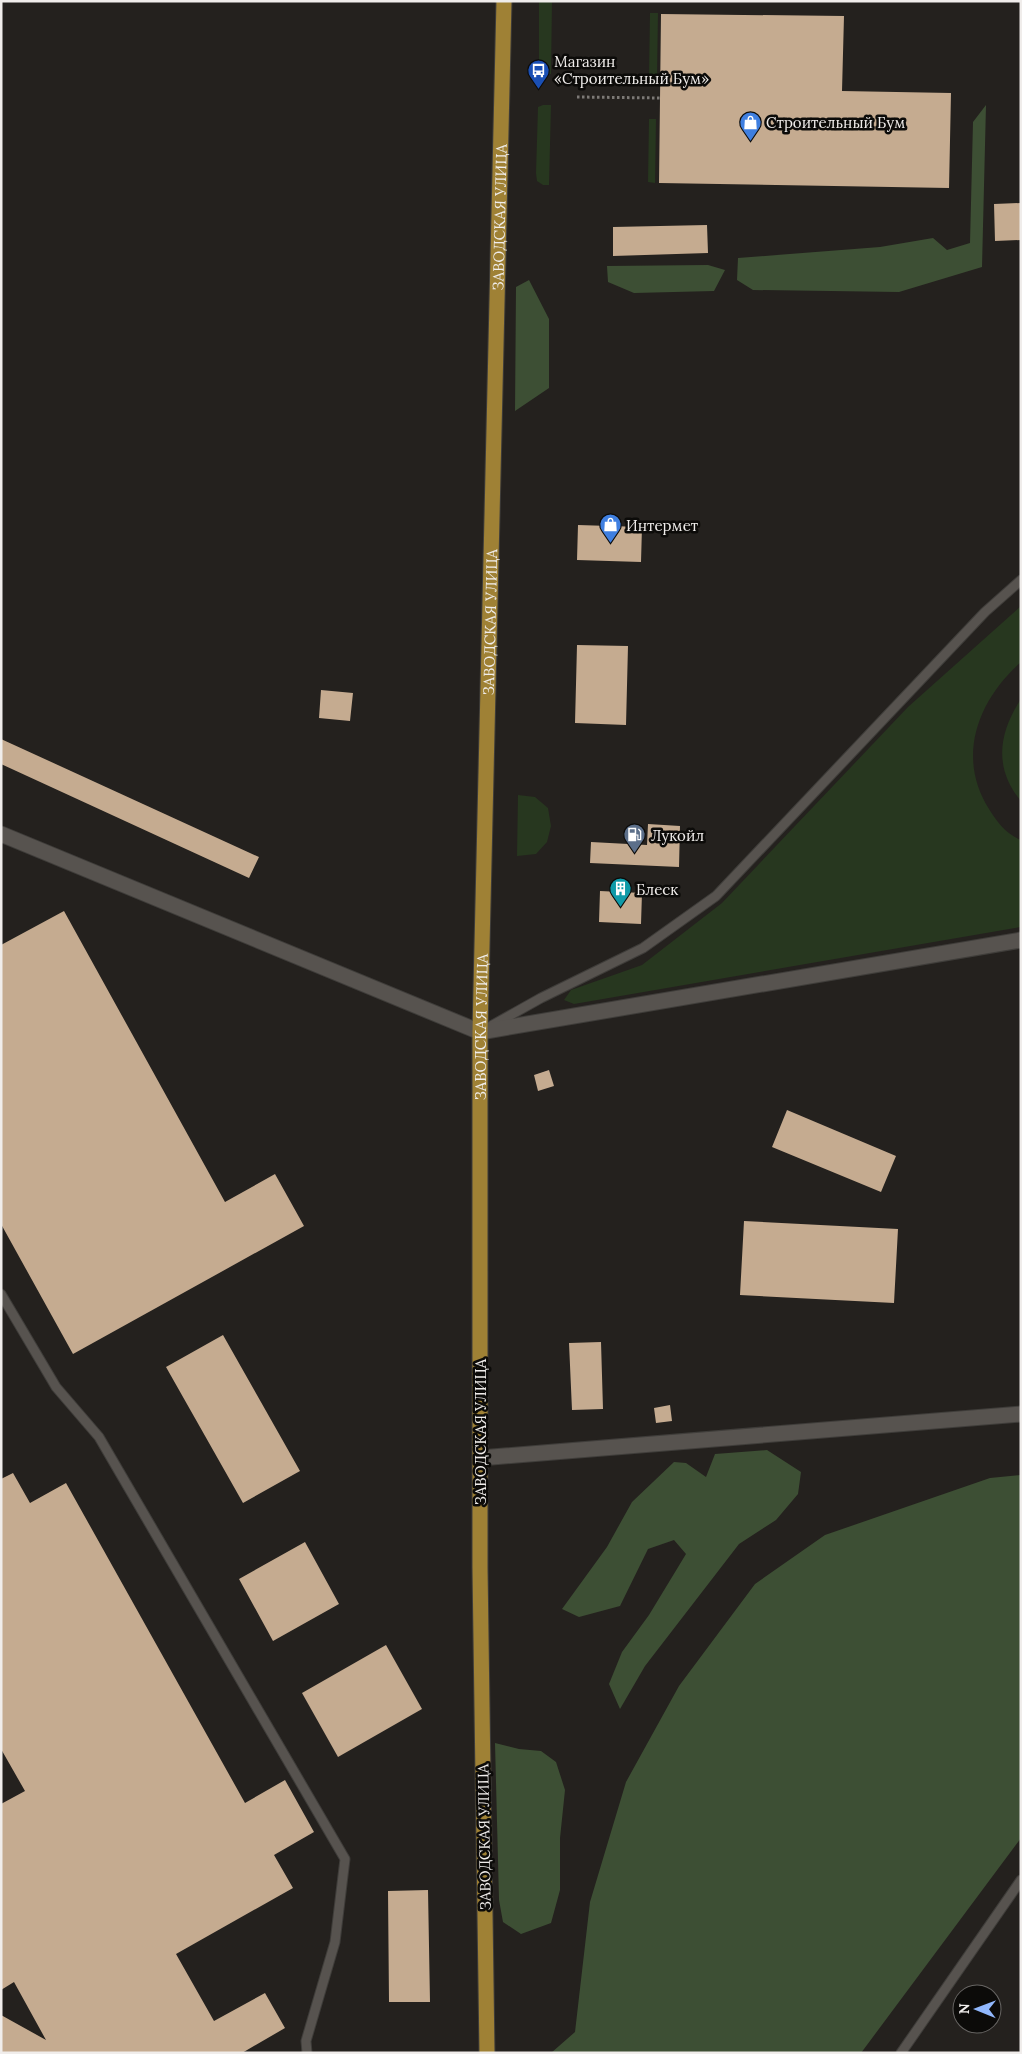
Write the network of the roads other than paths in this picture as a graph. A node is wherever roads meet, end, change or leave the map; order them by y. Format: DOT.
graph roads {
  1 [pos="504,1"];
  2 [pos="1021,580"];
  3 [pos="1,834"];
  4 [pos="1021,940"];
  5 [pos="480,1032"];
  6 [pos="1,1294"];
  7 [pos="1021,1414"];
  8 [pos="480,1458"];
  9 [pos="1021,1880"];
  10 [pos="308,2053"];
  11 [pos="487,2053"];
  12 [pos="901,2053"];
  1 -- 5 [label="main road, ЗАВОДСКАЯ УЛИЦА"];
  2 -- 5 [label="lane"];
  3 -- 5 [label="street"];
  4 -- 5 [label="street"];
  5 -- 8 [label="main road, ЗАВОДСКАЯ УЛИЦА"];
  6 -- 10 [label="lane"];
  7 -- 8 [label="street"];
  8 -- 11 [label="main road, ЗАВОДСКАЯ УЛИЦА"];
  9 -- 12 [label="lane"];
}
